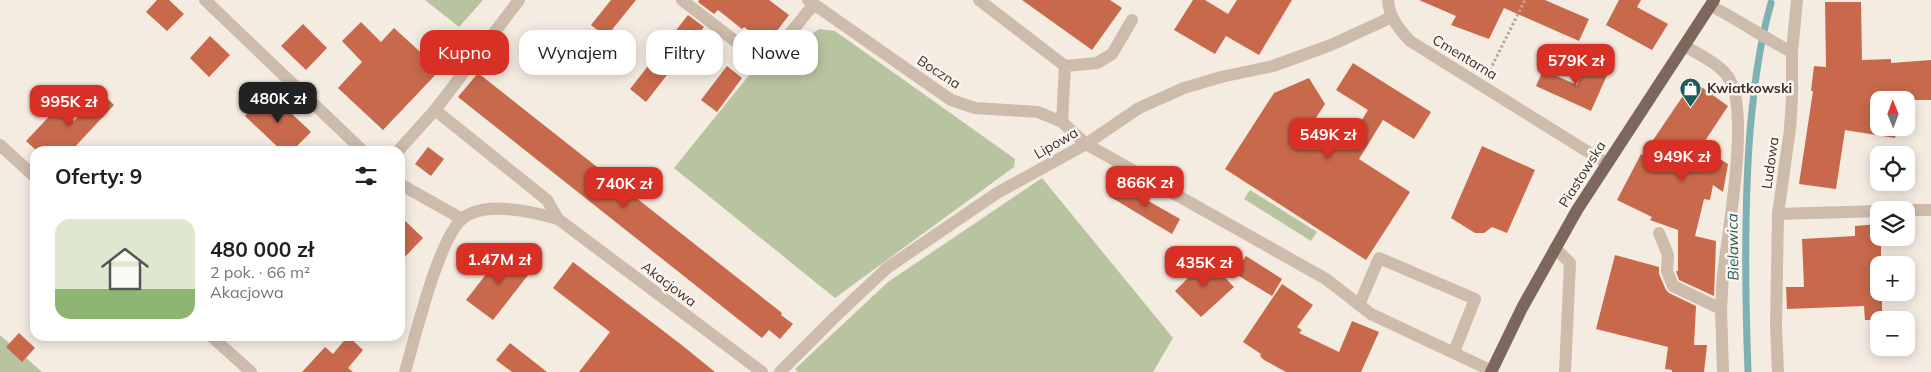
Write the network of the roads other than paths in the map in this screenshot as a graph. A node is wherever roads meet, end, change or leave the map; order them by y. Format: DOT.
graph roads {
  1 [pos="205,0"];
  2 [pos="519,0"];
  3 [pos="682,0"];
  4 [pos="979,0"];
  5 [pos="1388,0"];
  6 [pos="1797,0"];
  7 [pos="811,2"];
  8 [pos="1712,3"];
  9 [pos="1392,17"];
  10 [pos="1132,20"];
  11 [pos="1685,46"];
  12 [pos="1792,52"];
  13 [pos="1065,66"];
  14 [pos="435,110"];
  15 [pos="1062,122"];
  16 [pos="1086,144"];
  17 [pos="0,145"];
  18 [pos="358,146"];
  19 [pos="403,146"];
  20 [pos="1606,163"];
  21 [pos="30,172"];
  22 [pos="405,187"];
  23 [pos="1915,210"];
  24 [pos="1931,210"];
  25 [pos="1870,211"];
  26 [pos="1778,214"];
  27 [pos="462,219"];
  28 [pos="558,219"];
  29 [pos="1659,233"];
  30 [pos="1555,248"];
  31 [pos="1359,304"];
  32 [pos="1721,309"];
  33 [pos="217,341"];
  34 [pos="1454,352"];
  35 [pos="1492,371"];
  36 [pos="251,372"];
  37 [pos="405,372"];
  38 [pos="762,372"];
  39 [pos="780,372"];
  40 [pos="1565,372"];
  41 [pos="1723,372"];
  42 [pos="1778,372"];
  1 -- 18 [label="street"];
  2 -- 14 [label="street"];
  3 -- 7 [label="street, Boczna"];
  4 -- 13 [label="street"];
  5 -- 9 [label="street"];
  6 -- 12 [label="street, Ludowa"];
  7 -- 15 [label="street, Boczna"];
  8 -- 11 [label="main road, Piastowska"];
  8 -- 12 [label="street"];
  9 -- 16 [label="street, Lipowa"];
  9 -- 20 [label="street, Cmentarna"];
  10 -- 13 [label="street"];
  11 -- 20 [label="main road, Piastowska"];
  11 -- 32 [label="street"];
  12 -- 26 [label="street, Ludowa"];
  13 -- 15 [label="street"];
  14 -- 19 [label="street"];
  14 -- 28 [label="street, Akacjowa"];
  15 -- 16 [label="street, Boczna"];
  16 -- 31 [label="street, Boczna"];
  16 -- 39 [label="street, Lipowa"];
  17 -- 21 [label="street"];
  20 -- 30 [label="main road, Piastowska"];
  22 -- 27 [label="street"];
  23 -- 24 [label="street"];
  25 -- 26 [label="street"];
  26 -- 42 [label="street, Ludowa"];
  27 -- 28 [label="street, Akacjowa"];
  27 -- 37 [label="street"];
  28 -- 38 [label="street, Akacjowa"];
  29 -- 32 [label="street"];
  30 -- 35 [label="main road, Piastowska"];
  30 -- 40 [label="street"];
  31 -- 34 [label="street, Boczna"];
  31 -- 34 [label="street"];
  32 -- 41 [label="street"];
  33 -- 36 [label="street"];
  34 -- 35 [label="street, Boczna"];
}
